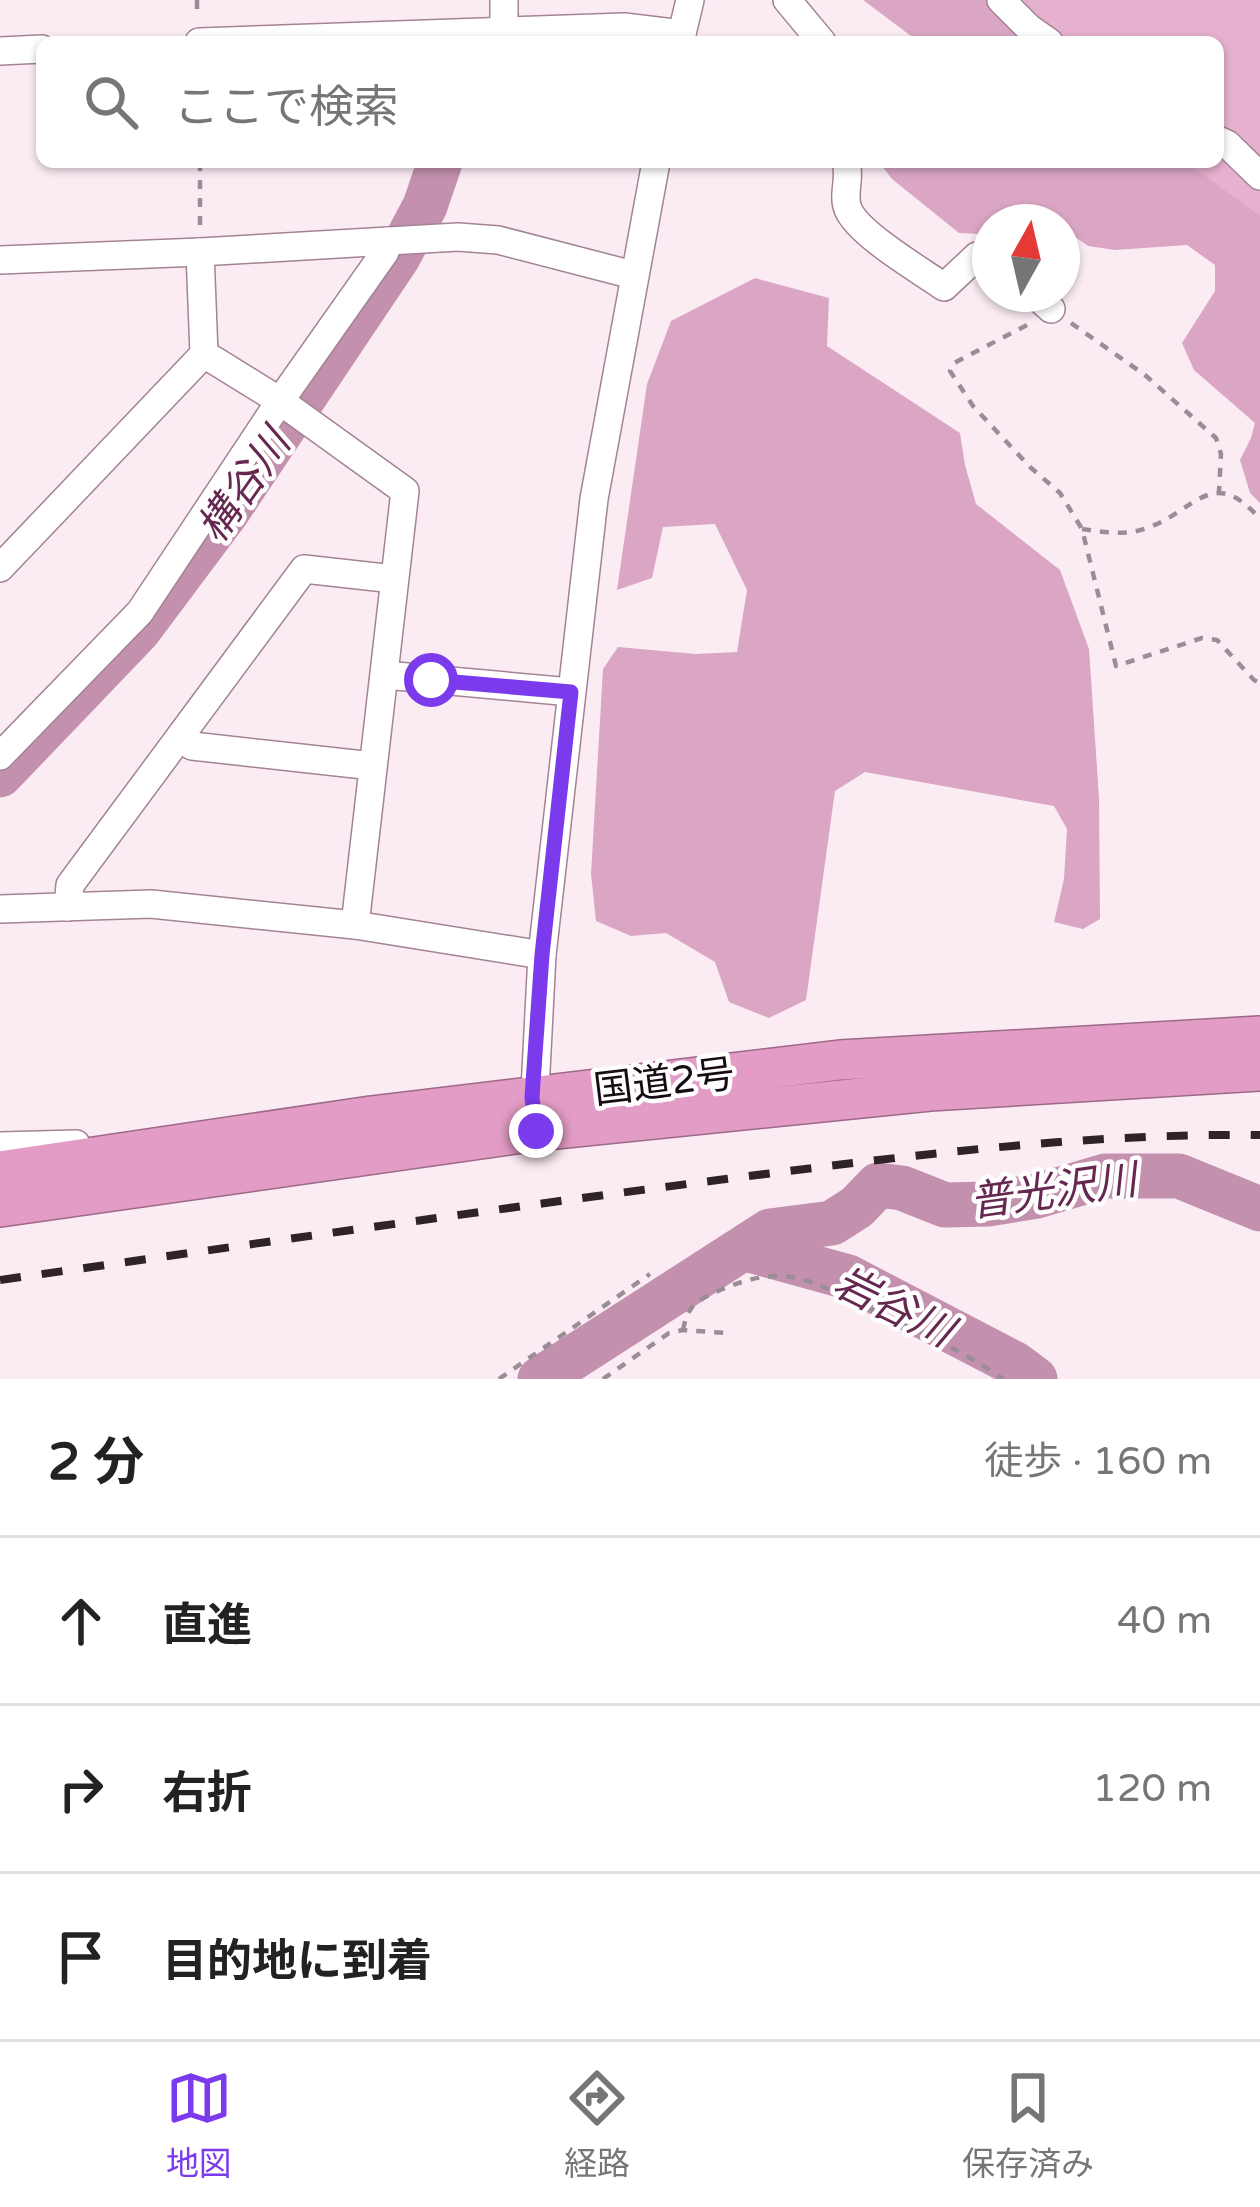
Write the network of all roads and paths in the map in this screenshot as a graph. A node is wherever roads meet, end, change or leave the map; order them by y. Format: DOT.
graph roads {
  1 [pos="504,0"];
  2 [pos="690,0"];
  3 [pos="787,0"];
  4 [pos="1001,0"];
  5 [pos="504,31"];
  6 [pos="365,36"];
  7 [pos="671,36"];
  8 [pos="681,36"];
  9 [pos="817,36"];
  10 [pos="1040,36"];
  11 [pos="36,49"];
  12 [pos="0,50"];
  13 [pos="1224,143"];
  14 [pos="200,168"];
  15 [pos="655,168"];
  16 [pos="848,168"];
  17 [pos="1260,176"];
  18 [pos="402,240"];
  19 [pos="200,252"];
  20 [pos="0,260"];
  21 [pos="972,260"];
  22 [pos="633,275"];
  23 [pos="1028,312"];
  24 [pos="1056,312"];
  25 [pos="204,354"];
  26 [pos="289,408"];
  27 [pos="1219,492"];
  28 [pos="1260,518"];
  29 [pos="1082,529"];
  30 [pos="0,568"];
  31 [pos="394,579"];
  32 [pos="385,676"];
  33 [pos="1260,683"];
  34 [pos="571,692"];
  35 [pos="181,738"];
  36 [pos="0,756"];
  37 [pos="373,766"];
  38 [pos="68,907"];
  39 [pos="0,909"];
  40 [pos="355,926"];
  41 [pos="542,955"];
  42 [pos="1260,1036"];
  43 [pos="1260,1071"];
  44 [pos="534,1114"];
  45 [pos="0,1146"];
  46 [pos="140,1150"];
  47 [pos="0,1171"];
  48 [pos="0,1207"];
  49 [pos="650,1274"];
  50 [pos="682,1330"];
  51 [pos="726,1333"];
  52 [pos="499,1379"];
  53 [pos="602,1379"];
  54 [pos="1004,1379"];
  1 -- 5 [label="street"];
  2 -- 8 [label="street"];
  3 -- 9 [label="street"];
  4 -- 10 [label="street"];
  5 -- 6 [label="street"];
  5 -- 7 [label="street"];
  11 -- 12 [label="street"];
  13 -- 17 [label="street"];
  14 -- 19 [label="path"];
  15 -- 22 [label="street"];
  16 -- 21 [label="street"];
  18 -- 19 [label="street"];
  18 -- 22 [label="street"];
  18 -- 26 [label="street"];
  19 -- 20 [label="street"];
  19 -- 25 [label="street"];
  22 -- 34 [label="street"];
  23 -- 29 [label="path"];
  24 -- 27 [label="path"];
  25 -- 26 [label="street"];
  25 -- 30 [label="street"];
  26 -- 31 [label="street"];
  26 -- 36 [label="street"];
  27 -- 28 [label="path"];
  27 -- 29 [label="path"];
  29 -- 33 [label="path"];
  31 -- 32 [label="street"];
  31 -- 35 [label="street"];
  32 -- 34 [label="street"];
  32 -- 37 [label="street"];
  34 -- 41 [label="street"];
  35 -- 37 [label="street"];
  35 -- 38 [label="street"];
  37 -- 40 [label="street"];
  38 -- 39 [label="street"];
  38 -- 40 [label="street"];
  40 -- 41 [label="street"];
  41 -- 44 [label="street"];
  42 -- 44 [label="highway, 国道2号"];
  43 -- 44 [label="highway, 国道2号"];
  44 -- 46 [label="highway, 国道2号"];
  44 -- 48 [label="highway, 国道2号"];
  45 -- 46 [label="street"];
  46 -- 47 [label="highway, 国道2号"];
  49 -- 52 [label="path"];
  50 -- 51 [label="path"];
  50 -- 53 [label="path"];
  50 -- 54 [label="path"];
}
